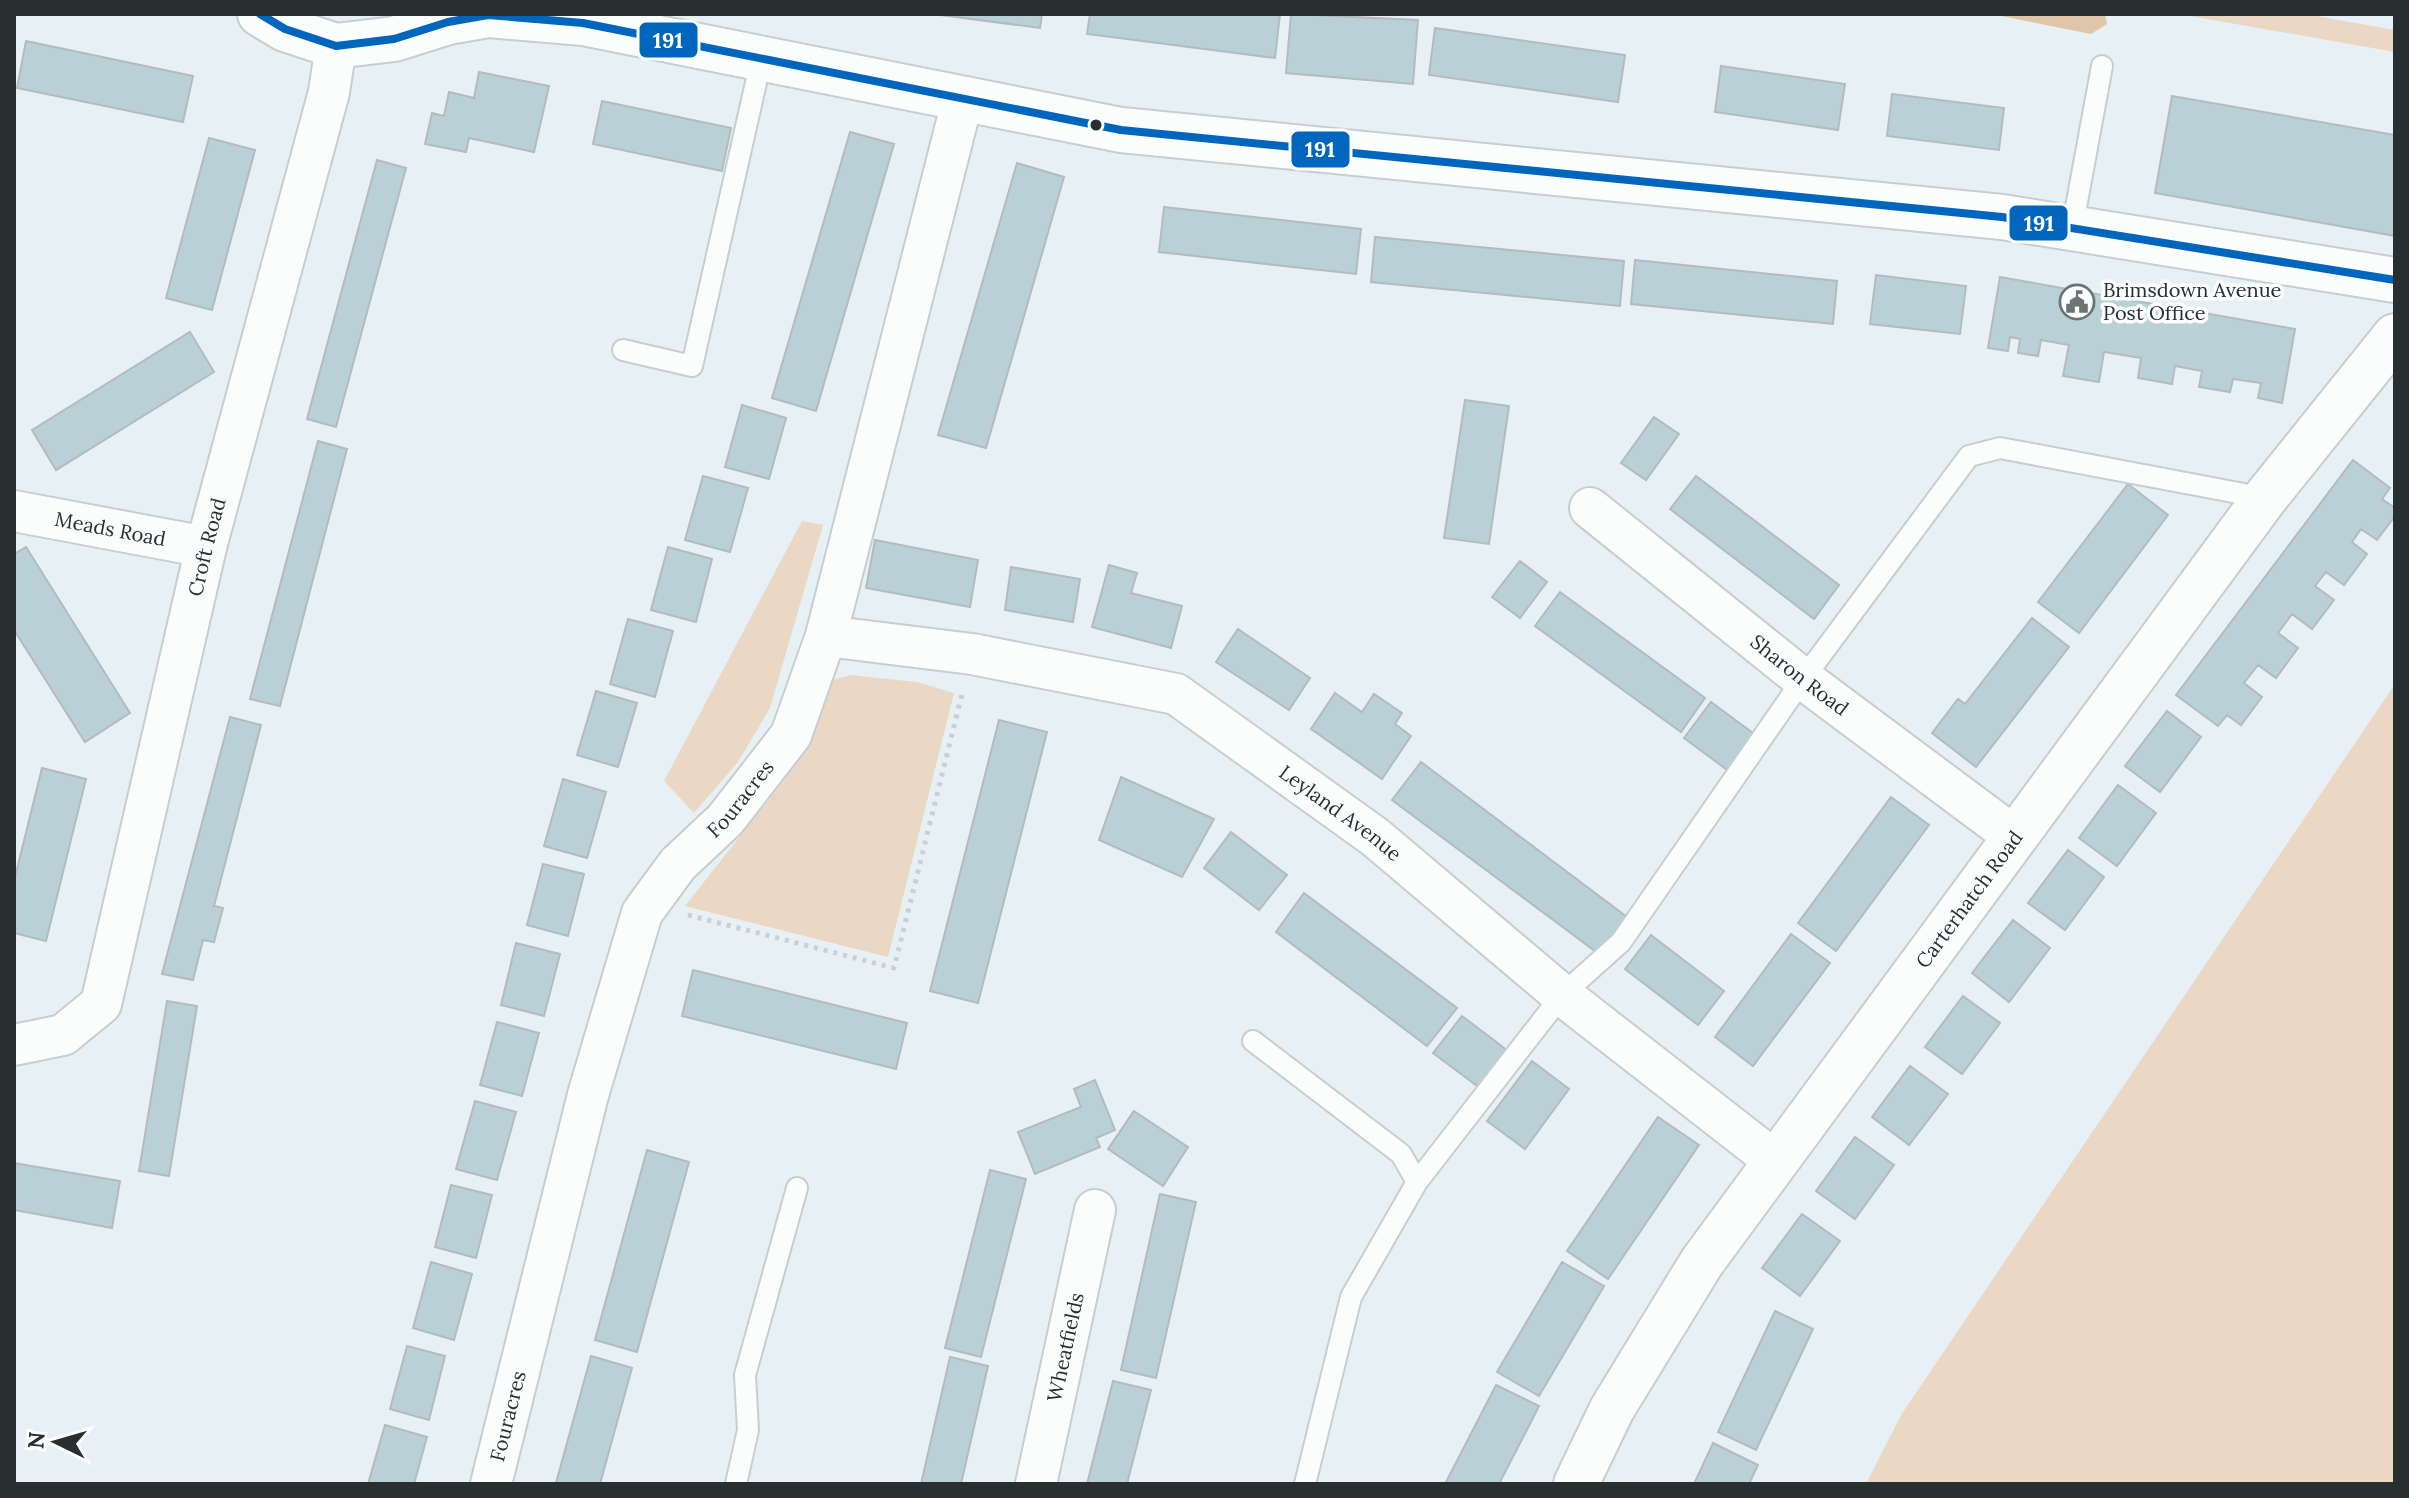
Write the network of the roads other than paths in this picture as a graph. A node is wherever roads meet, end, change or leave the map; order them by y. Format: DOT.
graph roads {
  1 [pos="260,14"];
  2 [pos="336,46"];
  3 [pos="762,56"];
  4 [pos="2102,66"];
  5 [pos="963,98"];
  6 [pos="2072,229"];
  7 [pos="2395,280"];
  8 [pos="2395,336"];
  9 [pos="623,350"];
  10 [pos="2265,498"];
  11 [pos="1590,508"];
  12 [pos="14,511"];
  13 [pos="206,547"];
  14 [pos="826,636"];
  15 [pos="1803,679"];
  16 [pos="2015,837"];
  17 [pos="1562,995"];
  18 [pos="1253,1041"];
  19 [pos="14,1045"];
  20 [pos="1775,1161"];
  21 [pos="1417,1182"];
  22 [pos="797,1188"];
  23 [pos="1095,1210"];
  24 [pos="491,1484"];
  25 [pos="736,1484"];
  26 [pos="1036,1484"];
  27 [pos="1305,1484"];
  28 [pos="1576,1484"];
  1 -- 2 [label="street"];
  2 -- 3 [label="street"];
  2 -- 13 [label="street, Croft Road"];
  3 -- 5 [label="street"];
  3 -- 9 [label="lane"];
  4 -- 6 [label="lane"];
  5 -- 6 [label="street"];
  5 -- 14 [label="street, Fouracres"];
  6 -- 7 [label="street"];
  8 -- 10 [label="street, Carterhatch Road"];
  10 -- 15 [label="lane"];
  10 -- 16 [label="street, Carterhatch Road"];
  11 -- 15 [label="street, Sharon Road"];
  12 -- 13 [label="street, Meads Road"];
  13 -- 19 [label="street, Croft Road"];
  14 -- 17 [label="street, Leyland Avenue"];
  14 -- 24 [label="street, Fouracres"];
  15 -- 16 [label="street, Sharon Road"];
  15 -- 17 [label="lane"];
  16 -- 20 [label="street, Carterhatch Road"];
  17 -- 20 [label="street, Leyland Avenue"];
  17 -- 21 [label="lane"];
  18 -- 21 [label="lane"];
  20 -- 28 [label="street, Carterhatch Road"];
  21 -- 27 [label="lane"];
  22 -- 25 [label="lane"];
  23 -- 26 [label="street, Wheatfields"];
}
